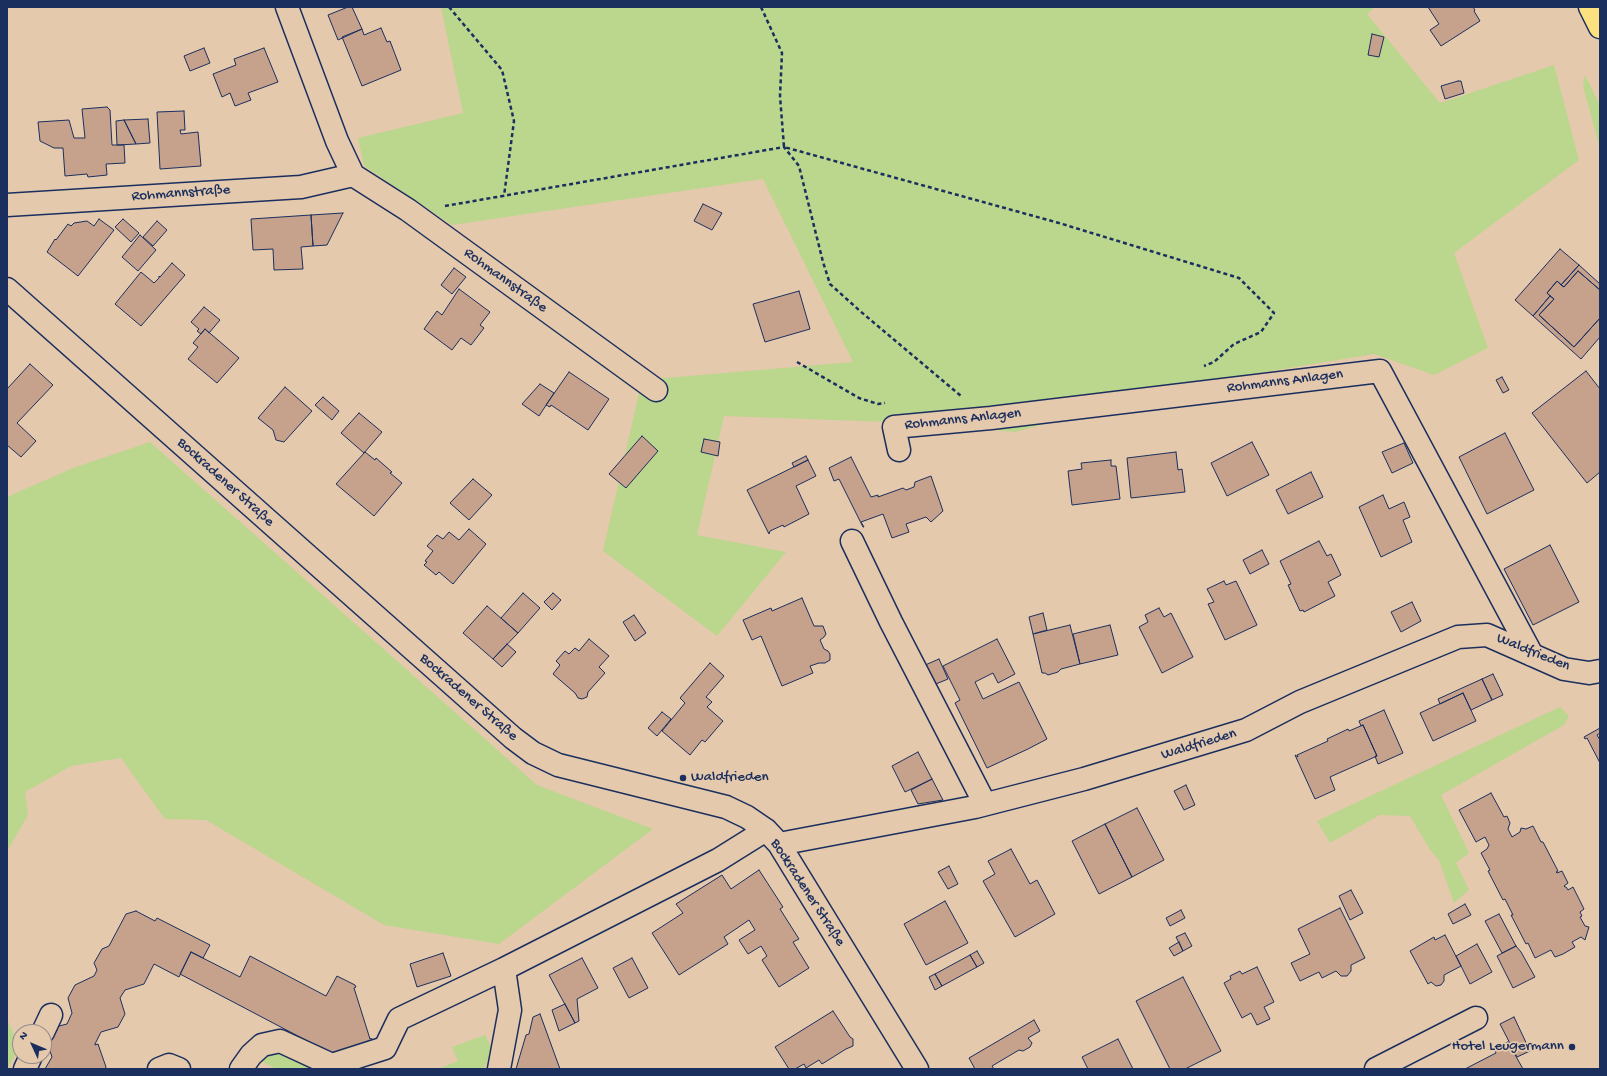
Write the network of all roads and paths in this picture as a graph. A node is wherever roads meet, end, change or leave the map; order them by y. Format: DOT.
graph roads {
  1 [pos="287,7"];
  2 [pos="449,7"];
  3 [pos="761,7"];
  4 [pos="1590,7"];
  5 [pos="1600,27"];
  6 [pos="784,147"];
  7 [pos="353,175"];
  8 [pos="504,196"];
  9 [pos="7,205"];
  10 [pos="449,206"];
  11 [pos="7,289"];
  12 [pos="797,362"];
  13 [pos="1197,366"];
  14 [pos="656,390"];
  15 [pos="893,403"];
  16 [pos="991,418"];
  17 [pos="899,450"];
  18 [pos="852,541"];
  19 [pos="1532,655"];
  20 [pos="1600,672"];
  21 [pos="985,804"];
  22 [pos="772,837"];
  23 [pos="504,969"];
  24 [pos="1476,1018"];
  25 [pos="158,1069"];
  26 [pos="179,1069"];
  27 [pos="241,1069"];
  28 [pos="500,1069"];
  29 [pos="917,1069"];
  30 [pos="1376,1069"];
  1 -- 7 [label="street"];
  2 -- 8 [label="path"];
  3 -- 6 [label="path"];
  4 -- 5 [label="main road"];
  6 -- 8 [label="path"];
  6 -- 13 [label="path"];
  6 -- 16 [label="path"];
  7 -- 9 [label="street, Rohmannstraße"];
  7 -- 14 [label="street, Rohmannstraße"];
  8 -- 10 [label="path"];
  11 -- 22 [label="street, Bockradener Straße"];
  12 -- 15 [label="path"];
  16 -- 17 [label="street, Rohmanns Anlagen"];
  16 -- 19 [label="street, Rohmanns Anlagen"];
  18 -- 21 [label="street"];
  19 -- 20 [label="street, Waldfrieden"];
  19 -- 21 [label="street, Waldfrieden"];
  21 -- 22 [label="street, Waldfrieden"];
  22 -- 23 [label="street, Waldfrieden"];
  22 -- 29 [label="street, Bockradener Straße"];
  23 -- 27 [label="street, Waldfrieden"];
  23 -- 28 [label="street"];
  24 -- 30 [label="street"];
  25 -- 26 [label="street"];
}
